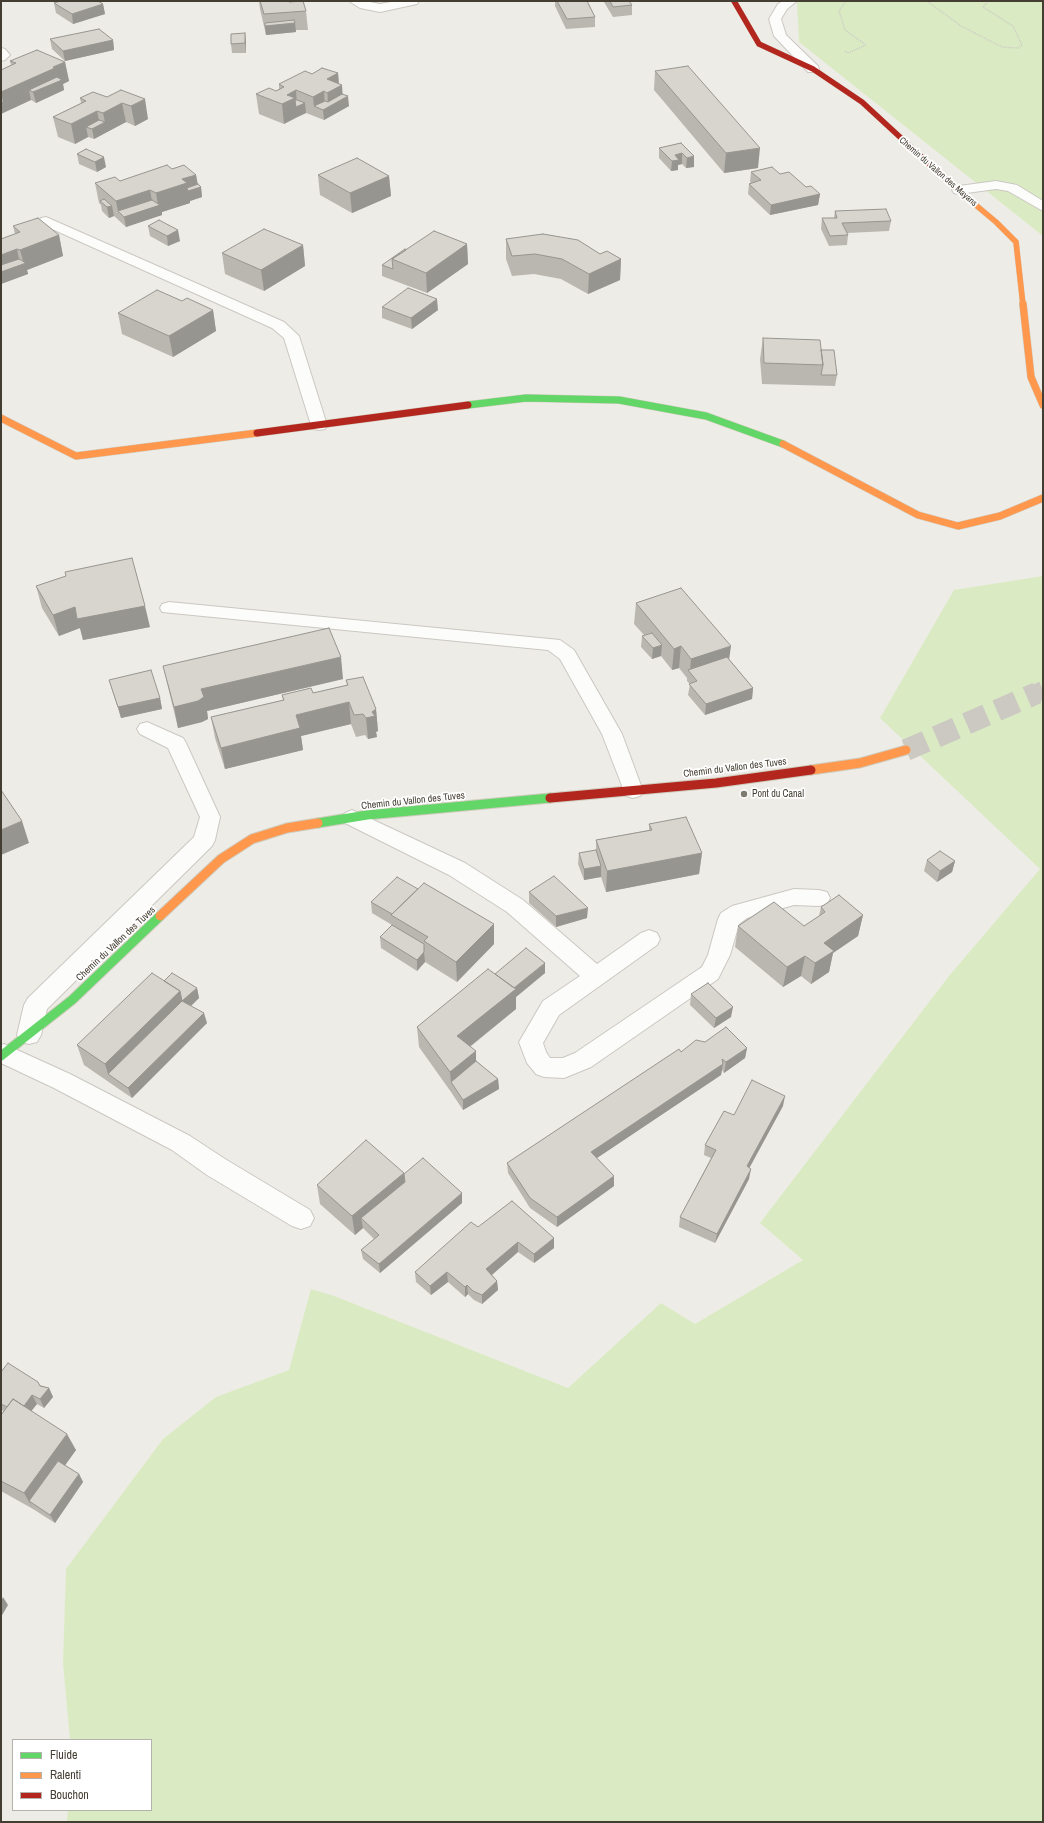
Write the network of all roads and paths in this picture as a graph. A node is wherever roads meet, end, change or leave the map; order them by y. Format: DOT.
graph roads {
  1 [pos="355,1"];
  2 [pos="413,1"];
  3 [pos="734,1"];
  4 [pos="791,1"];
  5 [pos="846,1"];
  6 [pos="927,1"];
  7 [pos="988,1"];
  8 [pos="841,49"];
  9 [pos="1,52"];
  10 [pos="1,57"];
  11 [pos="813,70"];
  12 [pos="959,190"];
  13 [pos="1043,207"];
  14 [pos="46,221"];
  15 [pos="1043,406"];
  16 [pos="1,418"];
  17 [pos="319,425"];
  18 [pos="1043,498"];
  19 [pos="169,608"];
  20 [pos="147,729"];
  21 [pos="906,750"];
  22 [pos="633,791"];
  23 [pos="352,818"];
  24 [pos="819,898"];
  25 [pos="649,939"];
  26 [pos="595,976"];
  27 [pos="29,1035"];
  28 [pos="2,1055"];
  29 [pos="301,1218"];
  1 -- 2 [label="street"];
  3 -- 11 [label="street, Chemin du Vallon des Mayans"];
  4 -- 11 [label="street"];
  5 -- 8 [label="path"];
  6 -- 7 [label="path"];
  9 -- 10 [label="street"];
  11 -- 12 [label="street, Chemin du Vallon des Mayans"];
  12 -- 13 [label="street"];
  12 -- 15 [label="street, Chemin du Vallon des Mayans"];
  14 -- 17 [label="street"];
  16 -- 17 [label="street"];
  17 -- 18 [label="street"];
  19 -- 22 [label="street"];
  20 -- 27 [label="street"];
  21 -- 22 [label="street, Chemin du Vallon des Tuves"];
  22 -- 23 [label="street, Chemin du Vallon des Tuves"];
  23 -- 26 [label="street"];
  23 -- 27 [label="street, Chemin du Vallon des Tuves"];
  24 -- 26 [label="street"];
  25 -- 26 [label="street"];
  27 -- 28 [label="street, Chemin du Vallon des Tuves"];
  28 -- 29 [label="street"];
}
